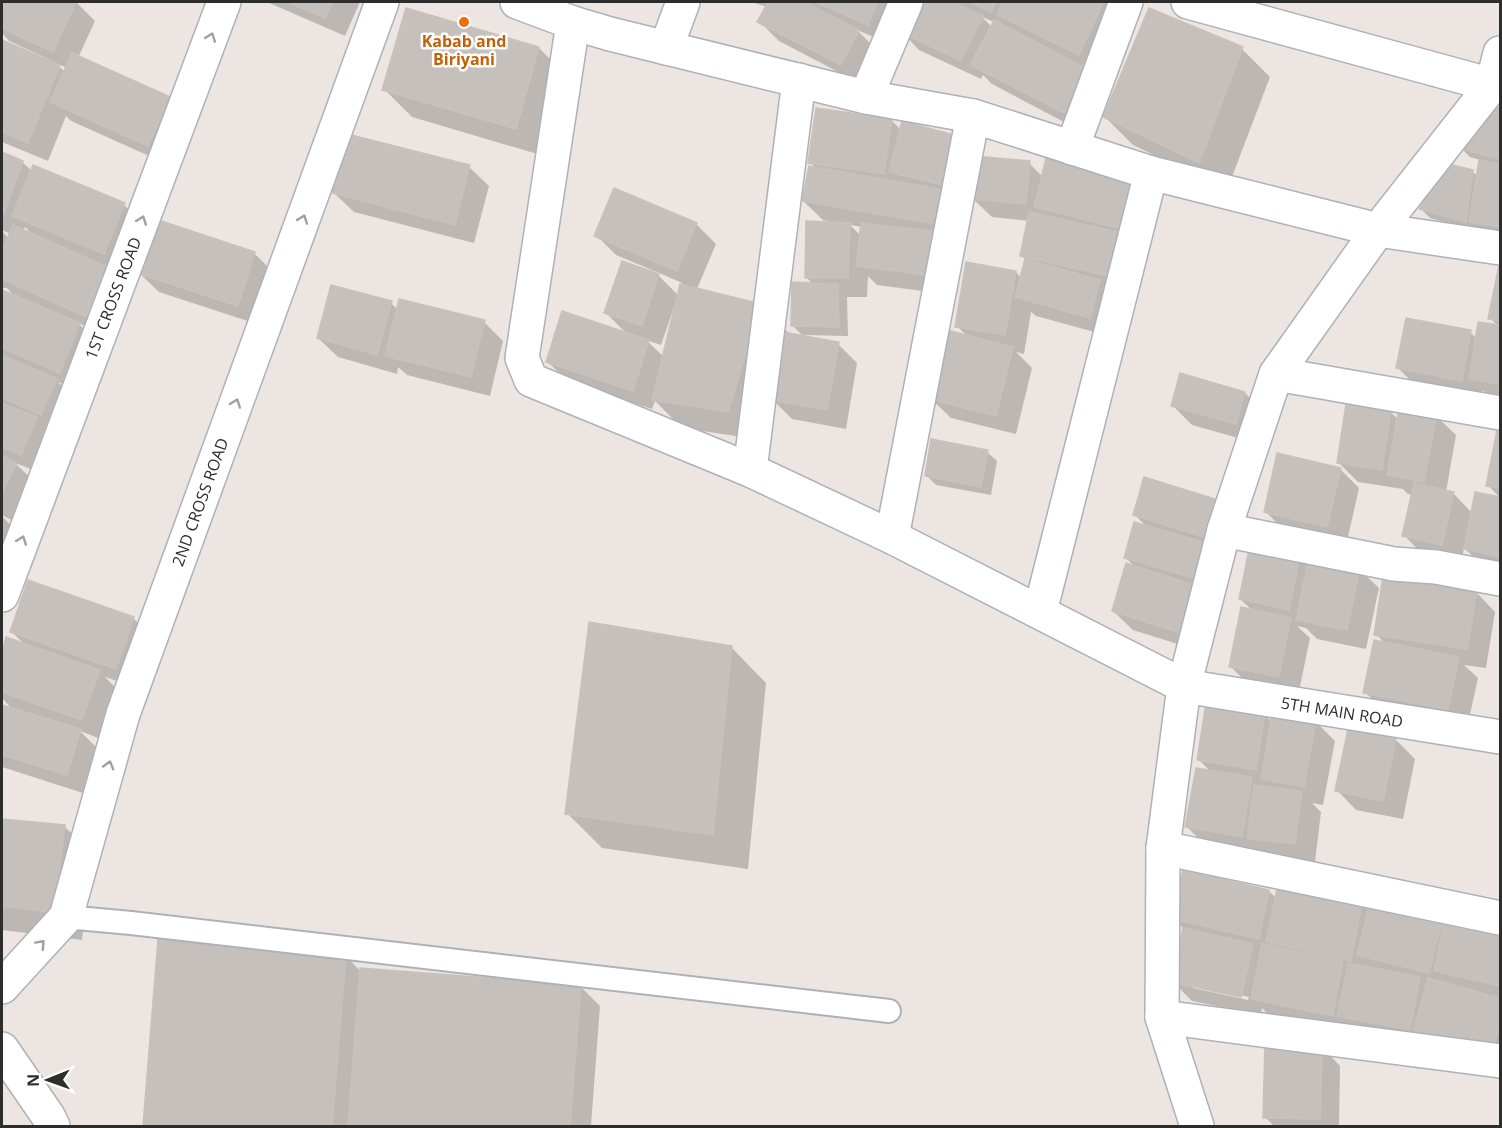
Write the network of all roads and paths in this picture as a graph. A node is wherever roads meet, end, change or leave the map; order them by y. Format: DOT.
graph roads {
  1 [pos="224,2"];
  2 [pos="382,2"];
  3 [pos="518,2"];
  4 [pos="683,2"];
  5 [pos="906,2"];
  6 [pos="1126,2"];
  7 [pos="1188,2"];
  8 [pos="573,24"];
  9 [pos="666,48"];
  10 [pos="1500,53"];
  11 [pos="799,80"];
  12 [pos="1496,85"];
  13 [pos="866,97"];
  14 [pos="973,116"];
  15 [pos="1072,148"];
  16 [pos="1151,172"];
  17 [pos="1378,230"];
  18 [pos="1500,248"];
  19 [pos="1276,374"];
  20 [pos="1500,413"];
  21 [pos="750,470"];
  22 [pos="1224,530"];
  23 [pos="892,537"];
  24 [pos="1500,579"];
  25 [pos="2,595"];
  26 [pos="1040,612"];
  27 [pos="1184,686"];
  28 [pos="1500,737"];
  29 [pos="1163,848"];
  30 [pos="66,917"];
  31 [pos="1500,918"];
  32 [pos="2,987"];
  33 [pos="889,1011"];
  34 [pos="1162,1017"];
  35 [pos="2,1049"];
  36 [pos="1500,1061"];
  37 [pos="53,1126"];
  38 [pos="1197,1126"];
  25 -- 1 [label="street, 1ST CROSS ROAD, one-way"];
  30 -- 2 [label="street, 2ND CROSS ROAD, one-way"];
  3 -- 8 [label="street"];
  4 -- 9 [label="street"];
  5 -- 13 [label="street"];
  6 -- 15 [label="street"];
  7 -- 12 [label="street"];
  8 -- 9 [label="street"];
  8 -- 21 [label="street, 5TH MAIN ROAD"];
  9 -- 11 [label="street"];
  10 -- 12 [label="street"];
  11 -- 13 [label="street"];
  11 -- 21 [label="street"];
  12 -- 17 [label="street"];
  13 -- 14 [label="street"];
  14 -- 15 [label="street"];
  14 -- 23 [label="street"];
  15 -- 16 [label="street"];
  16 -- 17 [label="street"];
  16 -- 26 [label="street"];
  17 -- 18 [label="street"];
  17 -- 19 [label="street"];
  19 -- 20 [label="street"];
  19 -- 22 [label="street"];
  21 -- 23 [label="street, 5TH MAIN ROAD"];
  22 -- 24 [label="street"];
  22 -- 27 [label="street"];
  23 -- 26 [label="street, 5TH MAIN ROAD"];
  26 -- 27 [label="street, 5TH MAIN ROAD"];
  27 -- 28 [label="street, 5TH MAIN ROAD"];
  27 -- 29 [label="street"];
  29 -- 31 [label="street"];
  29 -- 34 [label="street"];
  32 -- 30 [label="street, 2ND CROSS ROAD, one-way"];
  30 -- 33 [label="lane"];
  34 -- 36 [label="street"];
  34 -- 38 [label="street"];
  35 -- 37 [label="street"];
}
